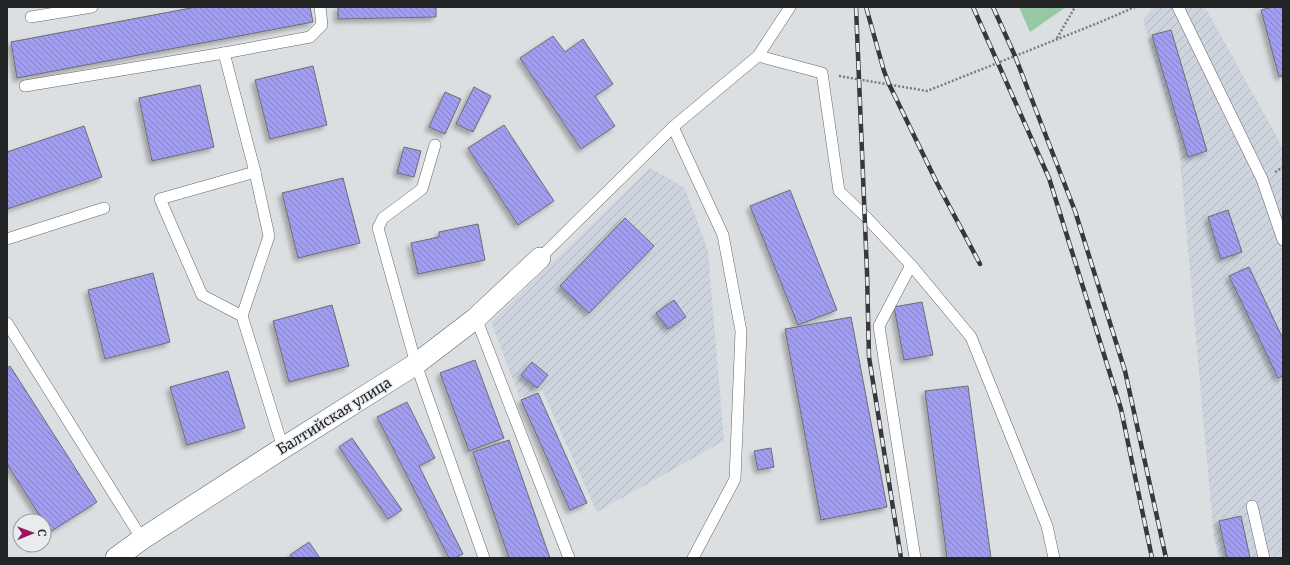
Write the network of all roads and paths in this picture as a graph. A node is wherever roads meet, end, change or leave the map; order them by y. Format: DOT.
graph roads {
  1 [pos="92,7"];
  2 [pos="320,7"];
  3 [pos="790,7"];
  4 [pos="1075,7"];
  5 [pos="1135,7"];
  6 [pos="1178,7"];
  7 [pos="31,17"];
  8 [pos="1057,39"];
  9 [pos="224,53"];
  10 [pos="758,56"];
  11 [pos="822,74"];
  12 [pos="25,86"];
  13 [pos="673,127"];
  14 [pos="435,145"];
  15 [pos="255,172"];
  16 [pos="104,208"];
  17 [pos="7,239"];
  18 [pos="1283,240"];
  19 [pos="540,258"];
  20 [pos="911,265"];
  21 [pos="242,316"];
  22 [pos="476,318"];
  23 [pos="7,323"];
  24 [pos="416,364"];
  25 [pos="283,448"];
  26 [pos="1252,506"];
  27 [pos="142,539"];
  28 [pos="116,558"];
  29 [pos="484,558"];
  30 [pos="569,558"];
  31 [pos="693,558"];
  32 [pos="915,558"];
  33 [pos="1054,558"];
  34 [pos="1264,558"];
  1 -- 7 [label="lane"];
  2 -- 9 [label="lane"];
  3 -- 10 [label="lane"];
  4 -- 8 [label="path"];
  5 -- 8 [label="path"];
  6 -- 18 [label="lane"];
  8 -- 11 [label="path"];
  9 -- 12 [label="lane"];
  9 -- 15 [label="lane"];
  10 -- 11 [label="lane"];
  10 -- 13 [label="lane"];
  11 -- 20 [label="lane"];
  13 -- 19 [label="lane"];
  13 -- 31 [label="lane"];
  14 -- 24 [label="lane"];
  15 -- 21 [label="lane"];
  15 -- 21 [label="lane"];
  16 -- 17 [label="lane"];
  19 -- 22 [label="street, Балтийская улица"];
  20 -- 32 [label="lane"];
  20 -- 33 [label="lane"];
  21 -- 25 [label="lane"];
  22 -- 24 [label="street, Балтийская улица"];
  22 -- 30 [label="lane"];
  23 -- 27 [label="lane"];
  24 -- 25 [label="street, Балтийская улица"];
  24 -- 29 [label="lane"];
  25 -- 27 [label="street, Балтийская улица"];
  26 -- 34 [label="lane"];
  27 -- 28 [label="street, Балтийская улица"];
}
